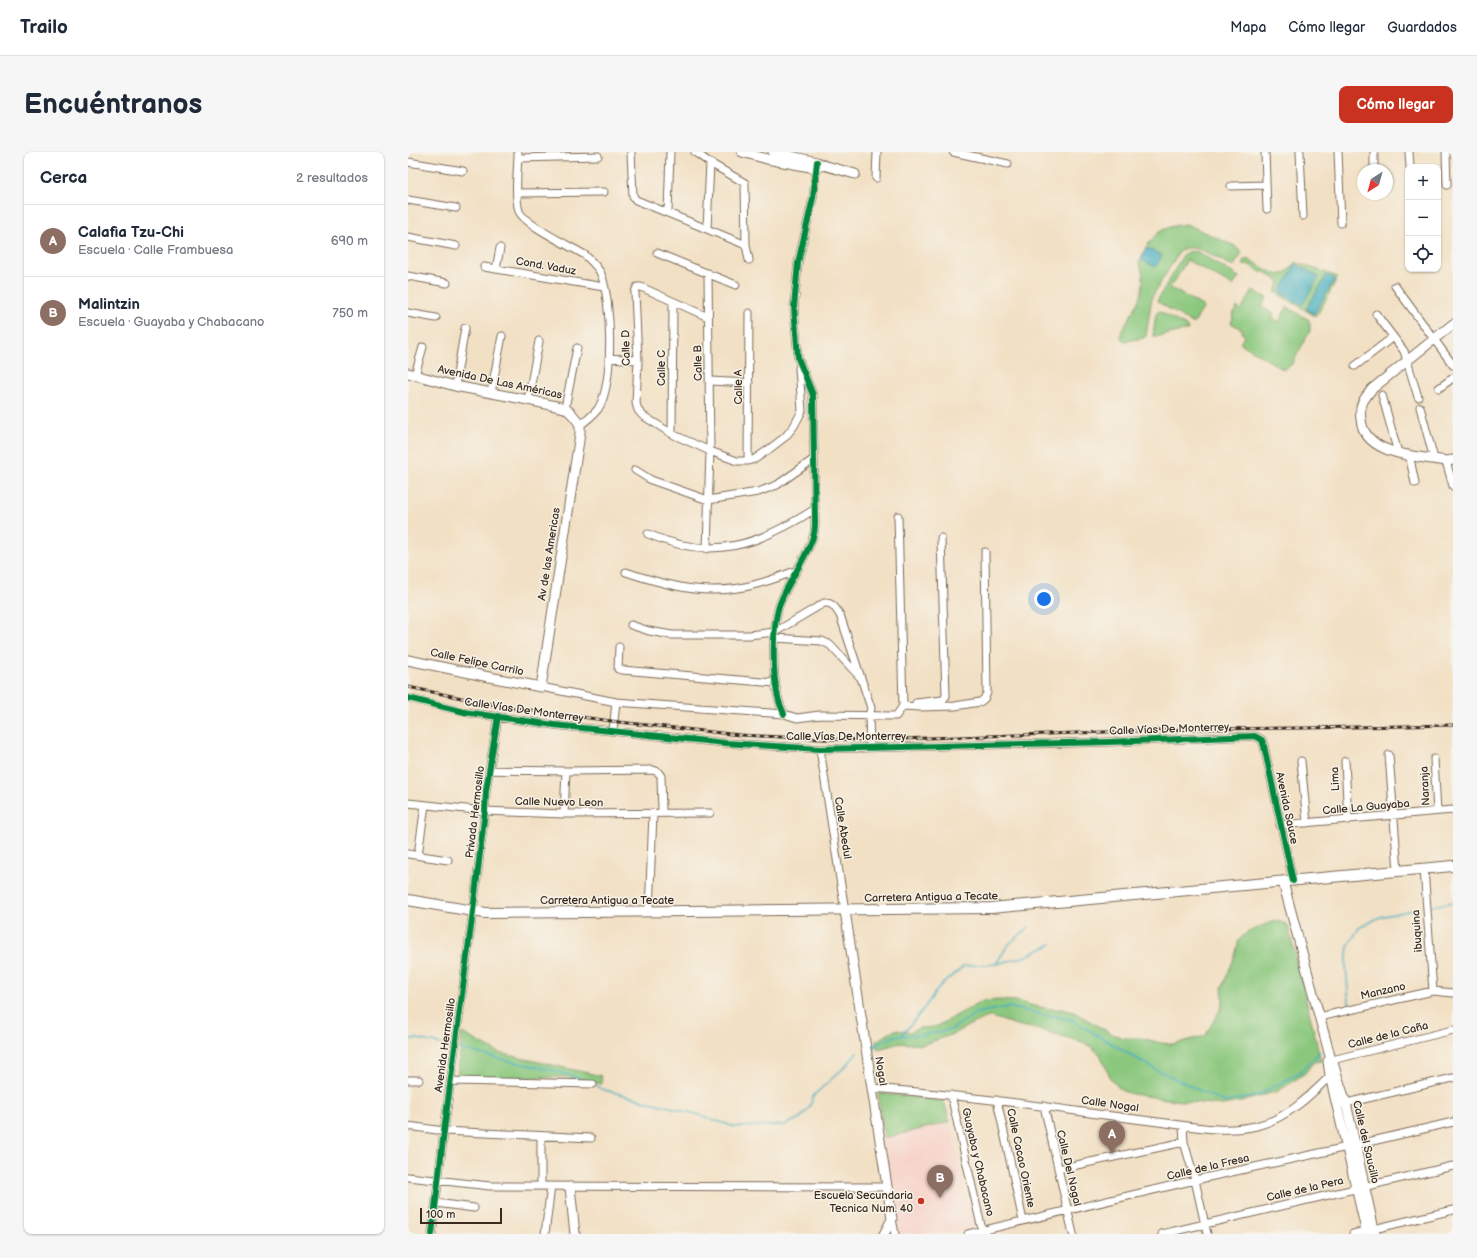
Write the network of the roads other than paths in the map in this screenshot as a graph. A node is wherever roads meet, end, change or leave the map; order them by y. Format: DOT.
graph roads {
  1 [pos="631,152"];
  2 [pos="670,152"];
  3 [pos="695,152"];
  4 [pos="742,152"];
  5 [pos="773,152"];
  6 [pos="877,152"];
  7 [pos="953,152"];
  8 [pos="1265,152"];
  9 [pos="1300,152"];
  10 [pos="1338,152"];
  11 [pos="1374,152"];
  12 [pos="1409,152"];
  13 [pos="1446,152"];
  14 [pos="518,155"];
  15 [pos="598,156"];
  16 [pos="408,162"];
  17 [pos="710,163"];
  18 [pos="1008,164"];
  19 [pos="1374,164"];
  20 [pos="1410,164"];
  21 [pos="819,165"];
  22 [pos="463,171"];
  23 [pos="855,174"];
  24 [pos="876,178"];
  25 [pos="1266,185"];
  26 [pos="1447,185"];
  27 [pos="1231,186"];
  28 [pos="604,192"];
  29 [pos="517,193"];
  30 [pos="408,200"];
  31 [pos="456,208"];
  32 [pos="1267,209"];
  33 [pos="668,212"];
  34 [pos="1303,216"];
  35 [pos="1341,223"];
  36 [pos="707,229"];
  37 [pos="408,237"];
  38 [pos="746,245"];
  39 [pos="456,246"];
  40 [pos="500,248"];
  41 [pos="658,253"];
  42 [pos="748,260"];
  43 [pos="484,267"];
  44 [pos="496,269"];
  45 [pos="708,273"];
  46 [pos="408,276"];
  47 [pos="447,283"];
  48 [pos="736,285"];
  49 [pos="1394,286"];
  50 [pos="604,287"];
  51 [pos="673,302"];
  52 [pos="408,313"];
  53 [pos="749,313"];
  54 [pos="1376,314"];
  55 [pos="708,317"];
  56 [pos="436,318"];
  57 [pos="1453,324"];
  58 [pos="465,328"];
  59 [pos="502,336"];
  60 [pos="1393,337"];
  61 [pos="1434,339"];
  62 [pos="539,341"];
  63 [pos="423,347"];
  64 [pos="577,348"];
  65 [pos="609,358"];
  66 [pos="798,358"];
  67 [pos="638,360"];
  68 [pos="1407,361"];
  69 [pos="1453,365"];
  70 [pos="1355,366"];
  71 [pos="412,374"];
  72 [pos="1453,378"];
  73 [pos="710,381"];
  74 [pos="749,383"];
  75 [pos="455,386"];
  76 [pos="1439,388"];
  77 [pos="490,393"];
  78 [pos="1382,395"];
  79 [pos="1418,397"];
  80 [pos="528,400"];
  81 [pos="1420,407"];
  82 [pos="564,408"];
  83 [pos="580,426"];
  84 [pos="672,434"];
  85 [pos="710,451"];
  86 [pos="1398,452"];
  87 [pos="1408,454"];
  88 [pos="814,459"];
  89 [pos="1434,459"];
  90 [pos="1449,460"];
  91 [pos="748,461"];
  92 [pos="634,470"];
  93 [pos="1415,483"];
  94 [pos="1453,486"];
  95 [pos="708,500"];
  96 [pos="815,509"];
  97 [pos="898,516"];
  98 [pos="648,534"];
  99 [pos="941,538"];
  100 [pos="707,549"];
  101 [pos="984,552"];
  102 [pos="795,571"];
  103 [pos="626,572"];
  104 [pos="631,625"];
  105 [pos="775,635"];
  106 [pos="619,647"];
  107 [pos="408,660"];
  108 [pos="861,678"];
  109 [pos="775,683"];
  110 [pos="541,687"];
  111 [pos="408,698"];
  112 [pos="616,702"];
  113 [pos="907,706"];
  114 [pos="784,714"];
  115 [pos="498,716"];
  116 [pos="870,716"];
  117 [pos="613,731"];
  118 [pos="1262,740"];
  119 [pos="870,747"];
  120 [pos="820,749"];
  121 [pos="1388,755"];
  122 [pos="1434,759"];
  123 [pos="1301,761"];
  124 [pos="1345,761"];
  125 [pos="489,770"];
  126 [pos="566,771"];
  127 [pos="408,803"];
  128 [pos="425,805"];
  129 [pos="1453,810"];
  130 [pos="1437,811"];
  131 [pos="485,812"];
  132 [pos="662,812"];
  133 [pos="710,813"];
  134 [pos="564,814"];
  135 [pos="653,814"];
  136 [pos="1393,816"];
  137 [pos="1348,820"];
  138 [pos="1307,823"];
  139 [pos="1280,825"];
  140 [pos="408,854"];
  141 [pos="418,855"];
  142 [pos="448,860"];
  143 [pos="1453,866"];
  144 [pos="1424,869"];
  145 [pos="1398,871"];
  146 [pos="1288,881"];
  147 [pos="408,900"];
  148 [pos="845,910"];
  149 [pos="473,911"];
  150 [pos="649,911"];
  151 [pos="1433,991"];
  152 [pos="1453,993"];
  153 [pos="1319,1017"];
  154 [pos="1453,1030"];
  155 [pos="1330,1059"];
  156 [pos="1330,1076"];
  157 [pos="1453,1078"];
  158 [pos="408,1080"];
  159 [pos="419,1080"];
  160 [pos="450,1081"];
  161 [pos="592,1084"];
  162 [pos="872,1088"];
  163 [pos="951,1094"];
  164 [pos="996,1100"];
  165 [pos="1342,1104"];
  166 [pos="1044,1106"];
  167 [pos="1453,1122"];
  168 [pos="408,1126"];
  169 [pos="1183,1126"];
  170 [pos="444,1131"];
  171 [pos="541,1136"];
  172 [pos="591,1138"];
  173 [pos="1184,1142"];
  174 [pos="1351,1146"];
  175 [pos="1453,1166"];
  176 [pos="1058,1169"];
  177 [pos="408,1177"];
  178 [pos="438,1180"];
  179 [pos="1195,1180"];
  180 [pos="541,1186"];
  181 [pos="551,1186"];
  182 [pos="570,1187"];
  183 [pos="887,1187"];
  184 [pos="1360,1188"];
  185 [pos="436,1203"];
  186 [pos="474,1208"];
  187 [pos="1453,1210"];
  188 [pos="1068,1212"];
  189 [pos="892,1219"];
  190 [pos="1023,1221"];
  191 [pos="1205,1224"];
  192 [pos="982,1232"];
  193 [pos="1371,1232"];
  194 [pos="432,1234"];
  195 [pos="545,1234"];
  196 [pos="575,1234"];
  197 [pos="884,1234"];
  198 [pos="894,1234"];
  199 [pos="968,1234"];
  200 [pos="1073,1234"];
  201 [pos="1162,1234"];
  202 [pos="1208,1234"];
  203 [pos="1353,1234"];
  1 -- 33 [label="street"];
  2 -- 33 [label="street"];
  3 -- 17 [label="street"];
  4 -- 21 [label="street"];
  5 -- 21 [label="street"];
  6 -- 24 [label="street"];
  7 -- 18 [label="street"];
  8 -- 25 [label="street"];
  9 -- 34 [label="street"];
  10 -- 35 [label="street"];
  11 -- 19 [label="street"];
  12 -- 20 [label="street"];
  13 -- 26 [label="street"];
  14 -- 15 [label="street"];
  14 -- 29 [label="street"];
  16 -- 22 [label="street"];
  17 -- 36 [label="street"];
  17 -- 38 [label="street"];
  21 -- 23 [label="street"];
  21 -- 66 [label="street"];
  25 -- 27 [label="street"];
  25 -- 32 [label="street"];
  28 -- 29 [label="street"];
  29 -- 50 [label="street"];
  30 -- 31 [label="street"];
  33 -- 36 [label="street"];
  36 -- 38 [label="street"];
  37 -- 39 [label="street"];
  38 -- 42 [label="street"];
  40 -- 44 [label="street"];
  41 -- 45 [label="street"];
  43 -- 44 [label="street, Cond. Vaduz"];
  44 -- 50 [label="street, Cond. Vaduz"];
  45 -- 48 [label="street"];
  45 -- 55 [label="street, Calle B"];
  46 -- 47 [label="street"];
  49 -- 61 [label="street"];
  50 -- 65 [label="street"];
  51 -- 55 [label="street"];
  51 -- 67 [label="street, Calle D"];
  51 -- 84 [label="street, Calle C"];
  52 -- 56 [label="street"];
  53 -- 74 [label="street, Calle A"];
  54 -- 60 [label="street"];
  55 -- 73 [label="street, Calle B"];
  57 -- 61 [label="street"];
  58 -- 75 [label="street"];
  59 -- 77 [label="street"];
  60 -- 68 [label="street"];
  60 -- 70 [label="street"];
  61 -- 68 [label="street"];
  61 -- 69 [label="street"];
  62 -- 80 [label="street"];
  63 -- 71 [label="street"];
  64 -- 82 [label="street"];
  65 -- 67 [label="street"];
  65 -- 83 [label="street"];
  66 -- 88 [label="street"];
  66 -- 91 [label="street"];
  67 -- 84 [label="street, Calle D"];
  68 -- 79 [label="street"];
  68 -- 86 [label="street"];
  71 -- 75 [label="street, Avenida De Las Américas"];
  72 -- 76 [label="street"];
  73 -- 74 [label="street"];
  73 -- 85 [label="street, Calle B"];
  74 -- 91 [label="street, Calle A"];
  75 -- 77 [label="street, Avenida De Las Américas"];
  77 -- 80 [label="street, Avenida De Las Américas"];
  78 -- 86 [label="street"];
  80 -- 82 [label="street, Avenida De Las Américas"];
  81 -- 89 [label="street"];
  82 -- 83 [label="street, Avenida De Las Américas"];
  83 -- 110 [label="street, Av de las Americas"];
  84 -- 85 [label="street"];
  85 -- 91 [label="street"];
  85 -- 95 [label="street, Calle B"];
  86 -- 87 [label="street"];
  87 -- 89 [label="street"];
  87 -- 93 [label="street"];
  88 -- 95 [label="street"];
  88 -- 96 [label="street"];
  89 -- 90 [label="street"];
  90 -- 94 [label="street"];
  92 -- 95 [label="street"];
  95 -- 100 [label="street, Calle B"];
  96 -- 100 [label="street"];
  96 -- 102 [label="street"];
  97 -- 113 [label="street"];
  98 -- 100 [label="street"];
  99 -- 113 [label="street"];
  101 -- 113 [label="street"];
  102 -- 103 [label="street"];
  102 -- 105 [label="street"];
  104 -- 105 [label="street"];
  105 -- 108 [label="street"];
  105 -- 108 [label="street"];
  105 -- 109 [label="street"];
  106 -- 109 [label="street"];
  107 -- 110 [label="street, Calle Felipe Carrilo"];
  108 -- 116 [label="street"];
  109 -- 114 [label="street"];
  110 -- 112 [label="street"];
  111 -- 115 [label="street, Calle Vías De Monterrey"];
  112 -- 114 [label="street"];
  112 -- 117 [label="street"];
  113 -- 116 [label="street"];
  114 -- 116 [label="street"];
  115 -- 117 [label="street, Calle Vías De Monterrey"];
  115 -- 125 [label="street, Privada Hermosillo"];
  116 -- 119 [label="street"];
  117 -- 120 [label="street, Calle Vías De Monterrey"];
  118 -- 119 [label="street, Calle Vías De Monterrey"];
  118 -- 139 [label="street, Avenida Sauce"];
  119 -- 120 [label="street, Calle Vías De Monterrey"];
  120 -- 148 [label="street, Calle Abedul"];
  121 -- 136 [label="street"];
  122 -- 130 [label="street, Naranja"];
  123 -- 138 [label="street"];
  124 -- 137 [label="street, Lima"];
  125 -- 126 [label="street"];
  125 -- 131 [label="street, Privada Hermosillo"];
  126 -- 132 [label="street"];
  126 -- 134 [label="street"];
  127 -- 128 [label="street, Calle Nuevo Leon"];
  128 -- 131 [label="street, Calle Nuevo Leon"];
  128 -- 141 [label="street"];
  129 -- 130 [label="street, Calle La Guayaba"];
  130 -- 136 [label="street, Calle La Guayaba"];
  131 -- 134 [label="street, Calle Nuevo Leon"];
  131 -- 149 [label="street, Privada Hermosillo"];
  132 -- 133 [label="street, Calle Nuevo Leon"];
  132 -- 135 [label="street, Calle Nuevo Leon"];
  134 -- 135 [label="street, Calle Nuevo Leon"];
  135 -- 150 [label="street"];
  136 -- 137 [label="street, Calle La Guayaba"];
  136 -- 145 [label="street"];
  137 -- 138 [label="street, Calle La Guayaba"];
  138 -- 139 [label="street, Calle La Guayaba"];
  139 -- 146 [label="street, Avenida Sauce"];
  140 -- 141 [label="street"];
  141 -- 142 [label="street"];
  143 -- 144 [label="main road, Carretera Antigua a Tecate"];
  144 -- 145 [label="main road, Carretera Antigua a Tecate"];
  144 -- 151 [label="street, ibuquina"];
  145 -- 146 [label="main road, Carretera Antigua a Tecate"];
  146 -- 148 [label="main road, Carretera Antigua a Tecate"];
  146 -- 153 [label="street, Calle del Saucillo"];
  147 -- 149 [label="main road, Carretera Antigua a Tecate"];
  148 -- 150 [label="main road, Carretera Antigua a Tecate"];
  148 -- 162 [label="street, Nogal"];
  149 -- 150 [label="main road, Carretera Antigua a Tecate"];
  149 -- 160 [label="street, Avenida Hermosillo"];
  151 -- 152 [label="street, Manzano"];
  151 -- 153 [label="street, Manzano"];
  153 -- 155 [label="street, Calle del Saucillo"];
  154 -- 155 [label="street, Calle de la Caña"];
  155 -- 156 [label="street, Calle del Saucillo"];
  155 -- 165 [label="street, Calle del Saucillo"];
  156 -- 165 [label="street, Calle del Saucillo"];
  156 -- 169 [label="street, Calle Nogal"];
  157 -- 165 [label="street"];
  158 -- 159 [label="street"];
  160 -- 161 [label="street"];
  160 -- 170 [label="street, Avenida Hermosillo"];
  162 -- 163 [label="street, Calle Nogal"];
  162 -- 183 [label="street, Nogal"];
  163 -- 164 [label="street, Calle Nogal"];
  163 -- 192 [label="street, Guayaba y Chabacano"];
  164 -- 166 [label="street, Calle Nogal"];
  164 -- 190 [label="street, Calle Cacao Oriente"];
  165 -- 174 [label="street, Calle del Saucillo"];
  166 -- 169 [label="street, Calle Nogal"];
  166 -- 176 [label="street, Calle Del Nogal"];
  167 -- 174 [label="street, Calle de la Fresa"];
  168 -- 170 [label="street"];
  169 -- 173 [label="street"];
  170 -- 171 [label="street"];
  170 -- 178 [label="street, Avenida Hermosillo"];
  171 -- 172 [label="street"];
  171 -- 180 [label="street"];
  173 -- 176 [label="street"];
  173 -- 179 [label="street"];
  174 -- 179 [label="street, Calle de la Fresa"];
  174 -- 184 [label="street, Calle del Saucillo"];
  175 -- 184 [label="street, Calle de la Pera"];
  176 -- 188 [label="street, Calle Del Nogal"];
  177 -- 178 [label="street"];
  178 -- 180 [label="street"];
  178 -- 185 [label="street, Avenida Hermosillo"];
  179 -- 188 [label="street, Calle de la Fresa"];
  179 -- 191 [label="street"];
  180 -- 181 [label="street"];
  181 -- 182 [label="street"];
  181 -- 195 [label="street"];
  182 -- 183 [label="street"];
  182 -- 196 [label="street"];
  183 -- 189 [label="street, Nogal"];
  184 -- 191 [label="street, Calle de la Pera"];
  184 -- 193 [label="street, Calle del Saucillo"];
  185 -- 186 [label="street"];
  185 -- 194 [label="street, Avenida Hermosillo"];
  187 -- 193 [label="street"];
  188 -- 190 [label="street, Calle de la Fresa"];
  188 -- 200 [label="street, Calle Del Nogal"];
  189 -- 197 [label="street"];
  189 -- 198 [label="street, Nogal"];
  190 -- 192 [label="street, Calle de la Fresa"];
  191 -- 201 [label="street, Calle de la Pera"];
  191 -- 202 [label="street"];
  192 -- 199 [label="street, Calle de la Fresa"];
  193 -- 203 [label="street"];
}
